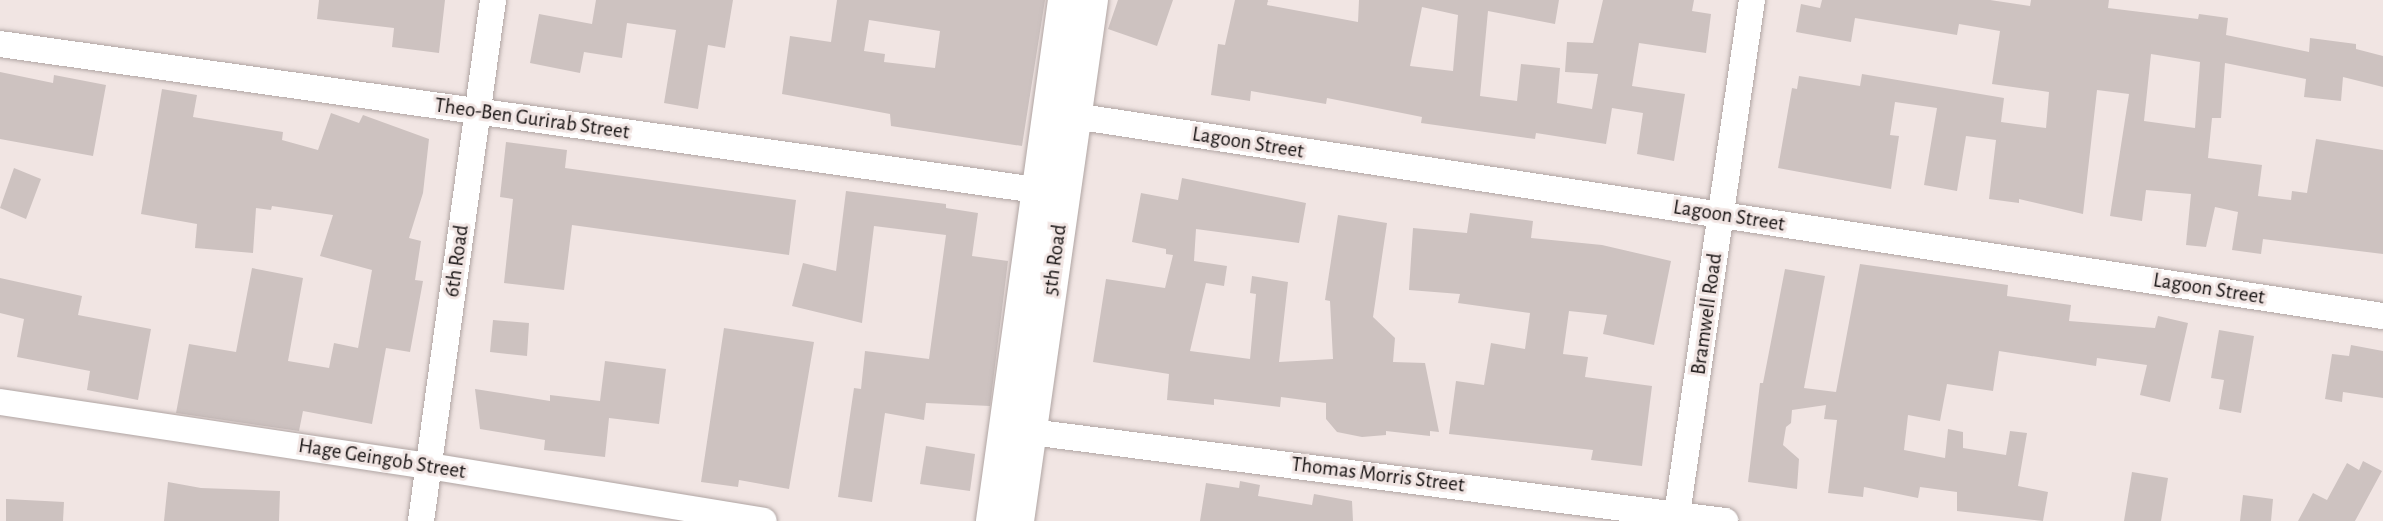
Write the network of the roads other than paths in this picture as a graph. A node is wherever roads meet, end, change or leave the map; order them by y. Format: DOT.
graph roads {
  1 [pos="493,0"];
  2 [pos="1064,0"];
  3 [pos="1092,0"];
  4 [pos="1752,0"];
  5 [pos="0,44"];
  6 [pos="478,111"];
  7 [pos="1074,116"];
  8 [pos="1051,192"];
  9 [pos="1721,215"];
  10 [pos="2383,316"];
  11 [pos="0,402"];
  12 [pos="1031,432"];
  13 [pos="429,466"];
  14 [pos="1677,517"];
  15 [pos="421,521"];
  16 [pos="764,521"];
  17 [pos="992,521"];
  18 [pos="1018,521"];
  19 [pos="1725,521"];
  1 -- 6 [label="street, 6th Road"];
  2 -- 8 [label="main road, 5th Road"];
  3 -- 7 [label="main road, 5th Road"];
  4 -- 9 [label="street, Bramwell Road"];
  5 -- 6 [label="street, Theo-Ben Gurirab Street"];
  6 -- 8 [label="street, Theo-Ben Gurirab Street"];
  6 -- 13 [label="street, 6th Road"];
  7 -- 8 [label="main road, 5th Road"];
  7 -- 9 [label="street, Lagoon Street"];
  8 -- 12 [label="main road, 5th Road"];
  8 -- 17 [label="main road, 5th Road"];
  9 -- 10 [label="street, Lagoon Street"];
  9 -- 14 [label="street, Bramwell Road"];
  11 -- 13 [label="street, Hage Geingob Street"];
  12 -- 14 [label="street, Thomas Morris Street"];
  12 -- 18 [label="main road, 5th Road"];
  13 -- 15 [label="street, 6th Road"];
  13 -- 16 [label="street, Hage Geingob Street"];
  14 -- 19 [label="street, Thomas Morris Street"];
}
